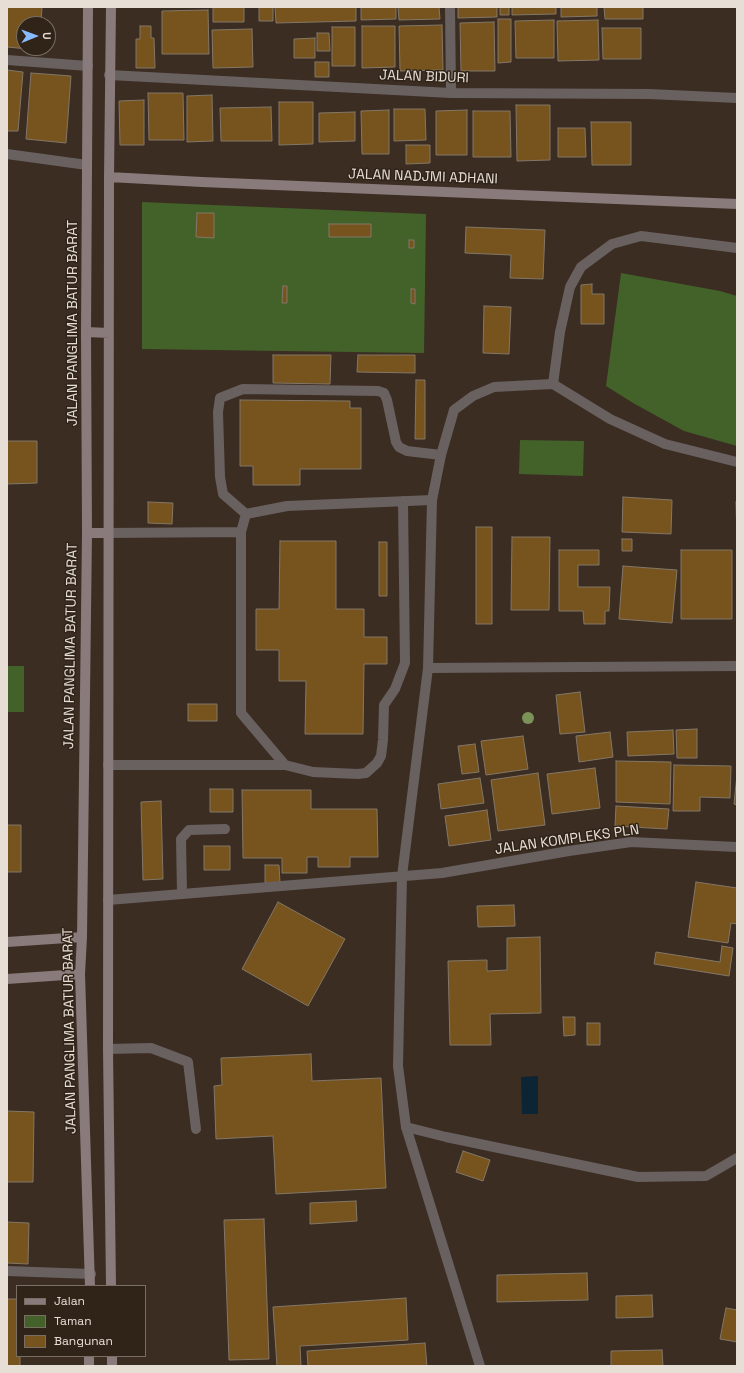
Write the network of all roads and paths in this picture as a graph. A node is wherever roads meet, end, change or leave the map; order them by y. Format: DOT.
graph roads {
  1 [pos="88,7"];
  2 [pos="110,7"];
  3 [pos="450,7"];
  4 [pos="7,60"];
  5 [pos="88,66"];
  6 [pos="109,74"];
  7 [pos="451,93"];
  8 [pos="737,98"];
  9 [pos="7,154"];
  10 [pos="87,165"];
  11 [pos="109,177"];
  12 [pos="737,204"];
  13 [pos="737,248"];
  14 [pos="86,332"];
  15 [pos="109,333"];
  16 [pos="552,384"];
  17 [pos="441,454"];
  18 [pos="737,462"];
  19 [pos="432,500"];
  20 [pos="403,501"];
  21 [pos="246,514"];
  22 [pos="240,532"];
  23 [pos="87,533"];
  24 [pos="108,533"];
  25 [pos="737,666"];
  26 [pos="428,668"];
  27 [pos="108,765"];
  28 [pos="285,765"];
  29 [pos="225,829"];
  30 [pos="737,847"];
  31 [pos="402,876"];
  32 [pos="182,894"];
  33 [pos="108,900"];
  34 [pos="82,937"];
  35 [pos="7,942"];
  36 [pos="80,974"];
  37 [pos="7,979"];
  38 [pos="108,1049"];
  39 [pos="406,1127"];
  40 [pos="196,1129"];
  41 [pos="737,1158"];
  42 [pos="7,1272"];
  43 [pos="90,1274"];
  44 [pos="90,1285"];
  45 [pos="111,1285"];
  46 [pos="480,1366"];
  1 -- 5 [label="main road, JALAN PANGLIMA BATUR BARAT"];
  2 -- 6 [label="main road"];
  3 -- 7 [label="street"];
  4 -- 5 [label="street"];
  5 -- 10 [label="main road, JALAN PANGLIMA BATUR BARAT"];
  6 -- 7 [label="street, JALAN BIDURI"];
  6 -- 11 [label="main road"];
  7 -- 8 [label="street, JALAN BIDURI"];
  9 -- 10 [label="street"];
  10 -- 14 [label="main road, JALAN PANGLIMA BATUR BARAT"];
  11 -- 12 [label="main road, JALAN NADJMI ADHANI"];
  11 -- 15 [label="main road"];
  13 -- 16 [label="street"];
  14 -- 15 [label="main road"];
  14 -- 23 [label="main road, JALAN PANGLIMA BATUR BARAT"];
  15 -- 24 [label="main road"];
  16 -- 17 [label="street"];
  16 -- 18 [label="street"];
  17 -- 19 [label="street"];
  17 -- 21 [label="street"];
  19 -- 20 [label="street"];
  19 -- 26 [label="street"];
  20 -- 21 [label="street"];
  20 -- 28 [label="street"];
  21 -- 22 [label="street"];
  22 -- 24 [label="street"];
  22 -- 28 [label="street"];
  23 -- 24 [label="main road"];
  23 -- 34 [label="main road, JALAN PANGLIMA BATUR BARAT"];
  24 -- 27 [label="main road"];
  25 -- 26 [label="street"];
  26 -- 31 [label="street"];
  27 -- 28 [label="street"];
  27 -- 33 [label="main road"];
  29 -- 32 [label="street"];
  30 -- 31 [label="street, JALAN KOMPLEKS PLN"];
  31 -- 32 [label="street, JALAN KOMPLEKS PLN"];
  31 -- 39 [label="street"];
  32 -- 33 [label="street, JALAN KOMPLEKS PLN"];
  33 -- 38 [label="main road"];
  34 -- 35 [label="main road"];
  34 -- 36 [label="main road, JALAN PANGLIMA BATUR BARAT"];
  36 -- 37 [label="main road"];
  36 -- 43 [label="main road, JALAN PANGLIMA BATUR BARAT"];
  38 -- 40 [label="street"];
  38 -- 45 [label="main road"];
  39 -- 41 [label="street"];
  39 -- 46 [label="street"];
  42 -- 43 [label="street"];
  43 -- 44 [label="main road, JALAN PANGLIMA BATUR BARAT"];
}
